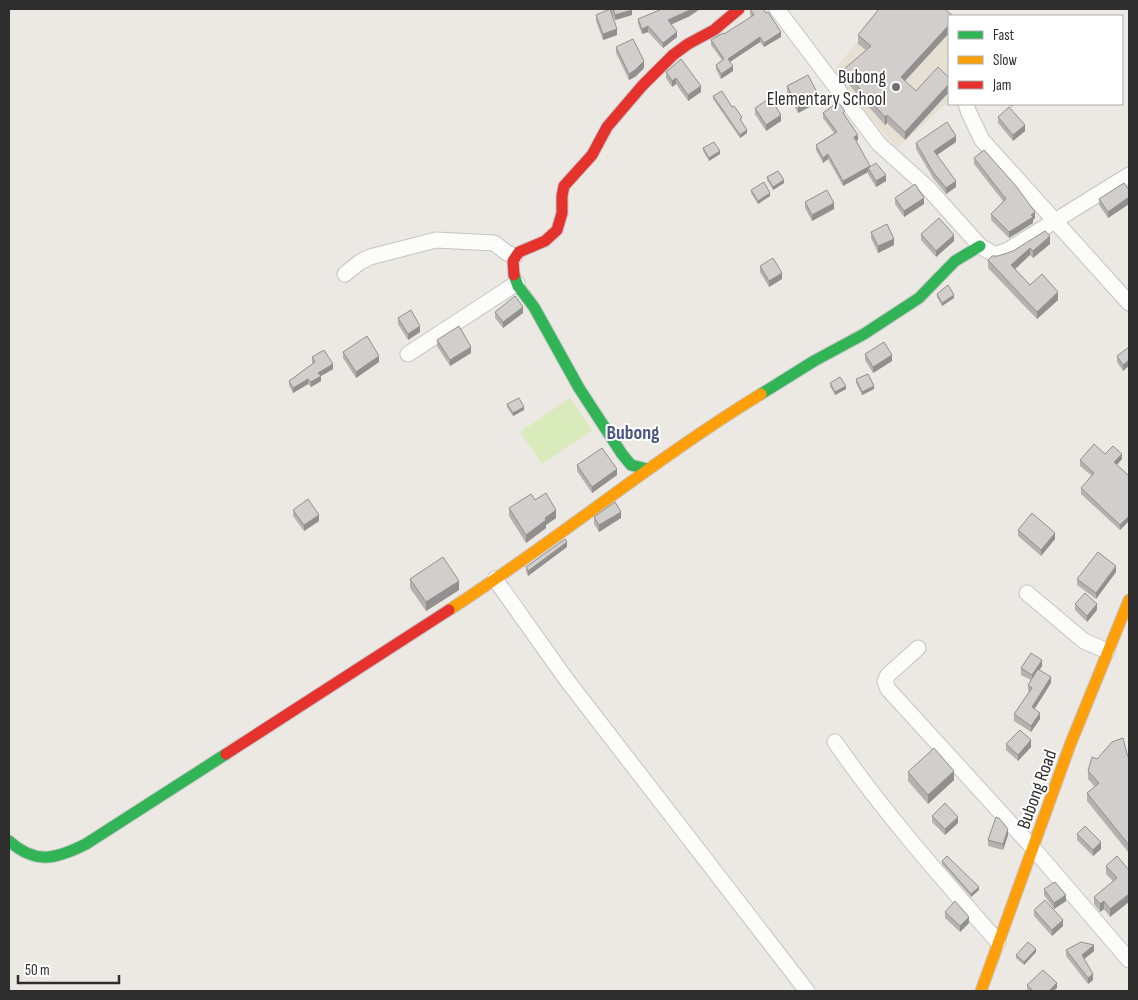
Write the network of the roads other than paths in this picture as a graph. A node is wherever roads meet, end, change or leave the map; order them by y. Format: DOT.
graph roads {
  1 [pos="739,9"];
  2 [pos="779,10"];
  3 [pos="966,105"];
  4 [pos="1129,175"];
  5 [pos="1055,221"];
  6 [pos="980,246"];
  7 [pos="515,256"];
  8 [pos="345,274"];
  9 [pos="517,283"];
  10 [pos="1129,303"];
  11 [pos="408,354"];
  12 [pos="647,469"];
  13 [pos="495,579"];
  14 [pos="1027,593"];
  15 [pos="1129,600"];
  16 [pos="918,648"];
  17 [pos="1107,652"];
  18 [pos="835,742"];
  19 [pos="9,841"];
  20 [pos="1033,848"];
  21 [pos="998,942"];
  22 [pos="1129,960"];
  23 [pos="807,991"];
  24 [pos="981,991"];
  1 -- 7 [label="street"];
  2 -- 6 [label="street"];
  3 -- 5 [label="street"];
  4 -- 5 [label="street"];
  5 -- 6 [label="street"];
  5 -- 10 [label="street"];
  6 -- 12 [label="street"];
  7 -- 8 [label="street"];
  7 -- 9 [label="street"];
  9 -- 11 [label="street"];
  9 -- 12 [label="street"];
  12 -- 13 [label="street"];
  13 -- 19 [label="street"];
  13 -- 23 [label="street"];
  14 -- 17 [label="street"];
  15 -- 17 [label="street, Bubong Road"];
  16 -- 20 [label="street"];
  17 -- 20 [label="street, Bubong Road"];
  18 -- 21 [label="street"];
  20 -- 21 [label="street, Bubong Road"];
  20 -- 22 [label="street"];
  21 -- 24 [label="street, Bubong Road"];
}
